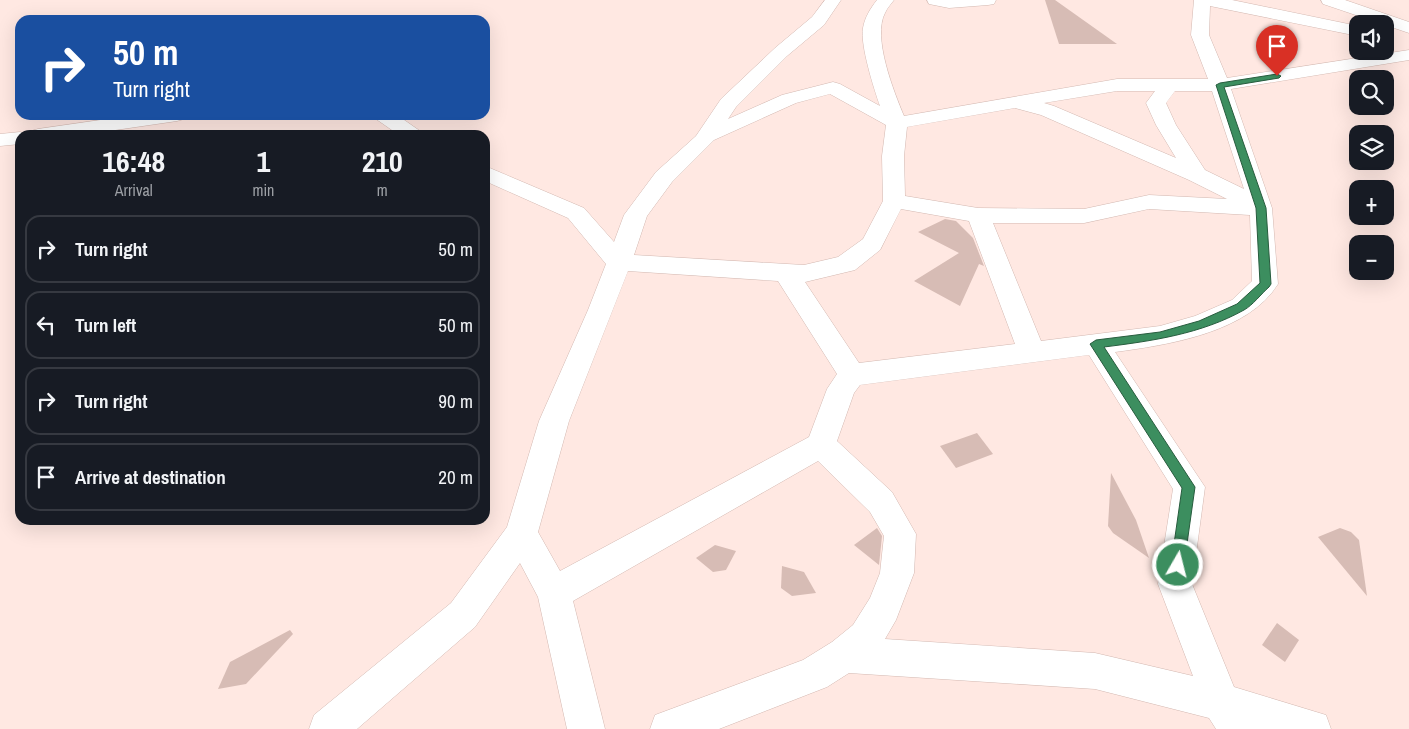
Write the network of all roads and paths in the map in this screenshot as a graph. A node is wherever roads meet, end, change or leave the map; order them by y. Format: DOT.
graph roads {
  1 [pos="834,0"];
  2 [pos="886,0"];
  3 [pos="935,0"];
  4 [pos="988,0"];
  5 [pos="1202,0"];
  6 [pos="1207,0"];
  7 [pos="1329,0"];
  8 [pos="1409,28"];
  9 [pos="1349,29"];
  10 [pos="1394,39"];
  11 [pos="1409,42"];
  12 [pos="1409,55"];
  13 [pos="1169,85"];
  14 [pos="1220,85"];
  15 [pos="1012,103"];
  16 [pos="142,120"];
  17 [pos="390,120"];
  18 [pos="897,123"];
  19 [pos="73,130"];
  20 [pos="406,130"];
  21 [pos="707,136"];
  22 [pos="15,138"];
  23 [pos="0,140"];
  24 [pos="490,175"];
  25 [pos="1197,175"];
  26 [pos="894,201"];
  27 [pos="1261,208"];
  28 [pos="978,216"];
  29 [pos="618,262"];
  30 [pos="786,274"];
  31 [pos="1096,344"];
  32 [pos="1032,353"];
  33 [pos="852,375"];
  34 [pos="821,445"];
  35 [pos="521,534"];
  36 [pos="554,593"];
  37 [pos="845,655"];
  38 [pos="1230,716"];
  39 [pos="328,729"];
  40 [pos="586,729"];
  41 [pos="669,729"];
  42 [pos="1312,729"];
  1 -- 21 [label="street"];
  2 -- 18 [label="street"];
  3 -- 4 [label="street"];
  5 -- 14 [label="street"];
  6 -- 9 [label="street"];
  7 -- 8 [label="street"];
  10 -- 11 [label="street"];
  12 -- 14 [label="street"];
  13 -- 14 [label="street"];
  13 -- 15 [label="street"];
  13 -- 25 [label="street"];
  14 -- 27 [label="street"];
  15 -- 18 [label="street"];
  15 -- 25 [label="street"];
  16 -- 19 [label="street"];
  17 -- 20 [label="street"];
  18 -- 21 [label="street"];
  18 -- 26 [label="street"];
  21 -- 29 [label="street"];
  22 -- 23 [label="street"];
  24 -- 29 [label="street"];
  25 -- 27 [label="street"];
  26 -- 28 [label="street"];
  26 -- 30 [label="street"];
  27 -- 28 [label="street"];
  27 -- 31 [label="street"];
  28 -- 32 [label="street"];
  29 -- 30 [label="street"];
  29 -- 35 [label="street"];
  30 -- 33 [label="street"];
  31 -- 32 [label="street"];
  31 -- 38 [label="street"];
  32 -- 33 [label="street"];
  33 -- 34 [label="street"];
  34 -- 36 [label="street"];
  34 -- 37 [label="street"];
  35 -- 36 [label="street"];
  35 -- 39 [label="street"];
  36 -- 40 [label="street"];
  37 -- 38 [label="street"];
  37 -- 41 [label="street"];
  38 -- 42 [label="street"];
}
